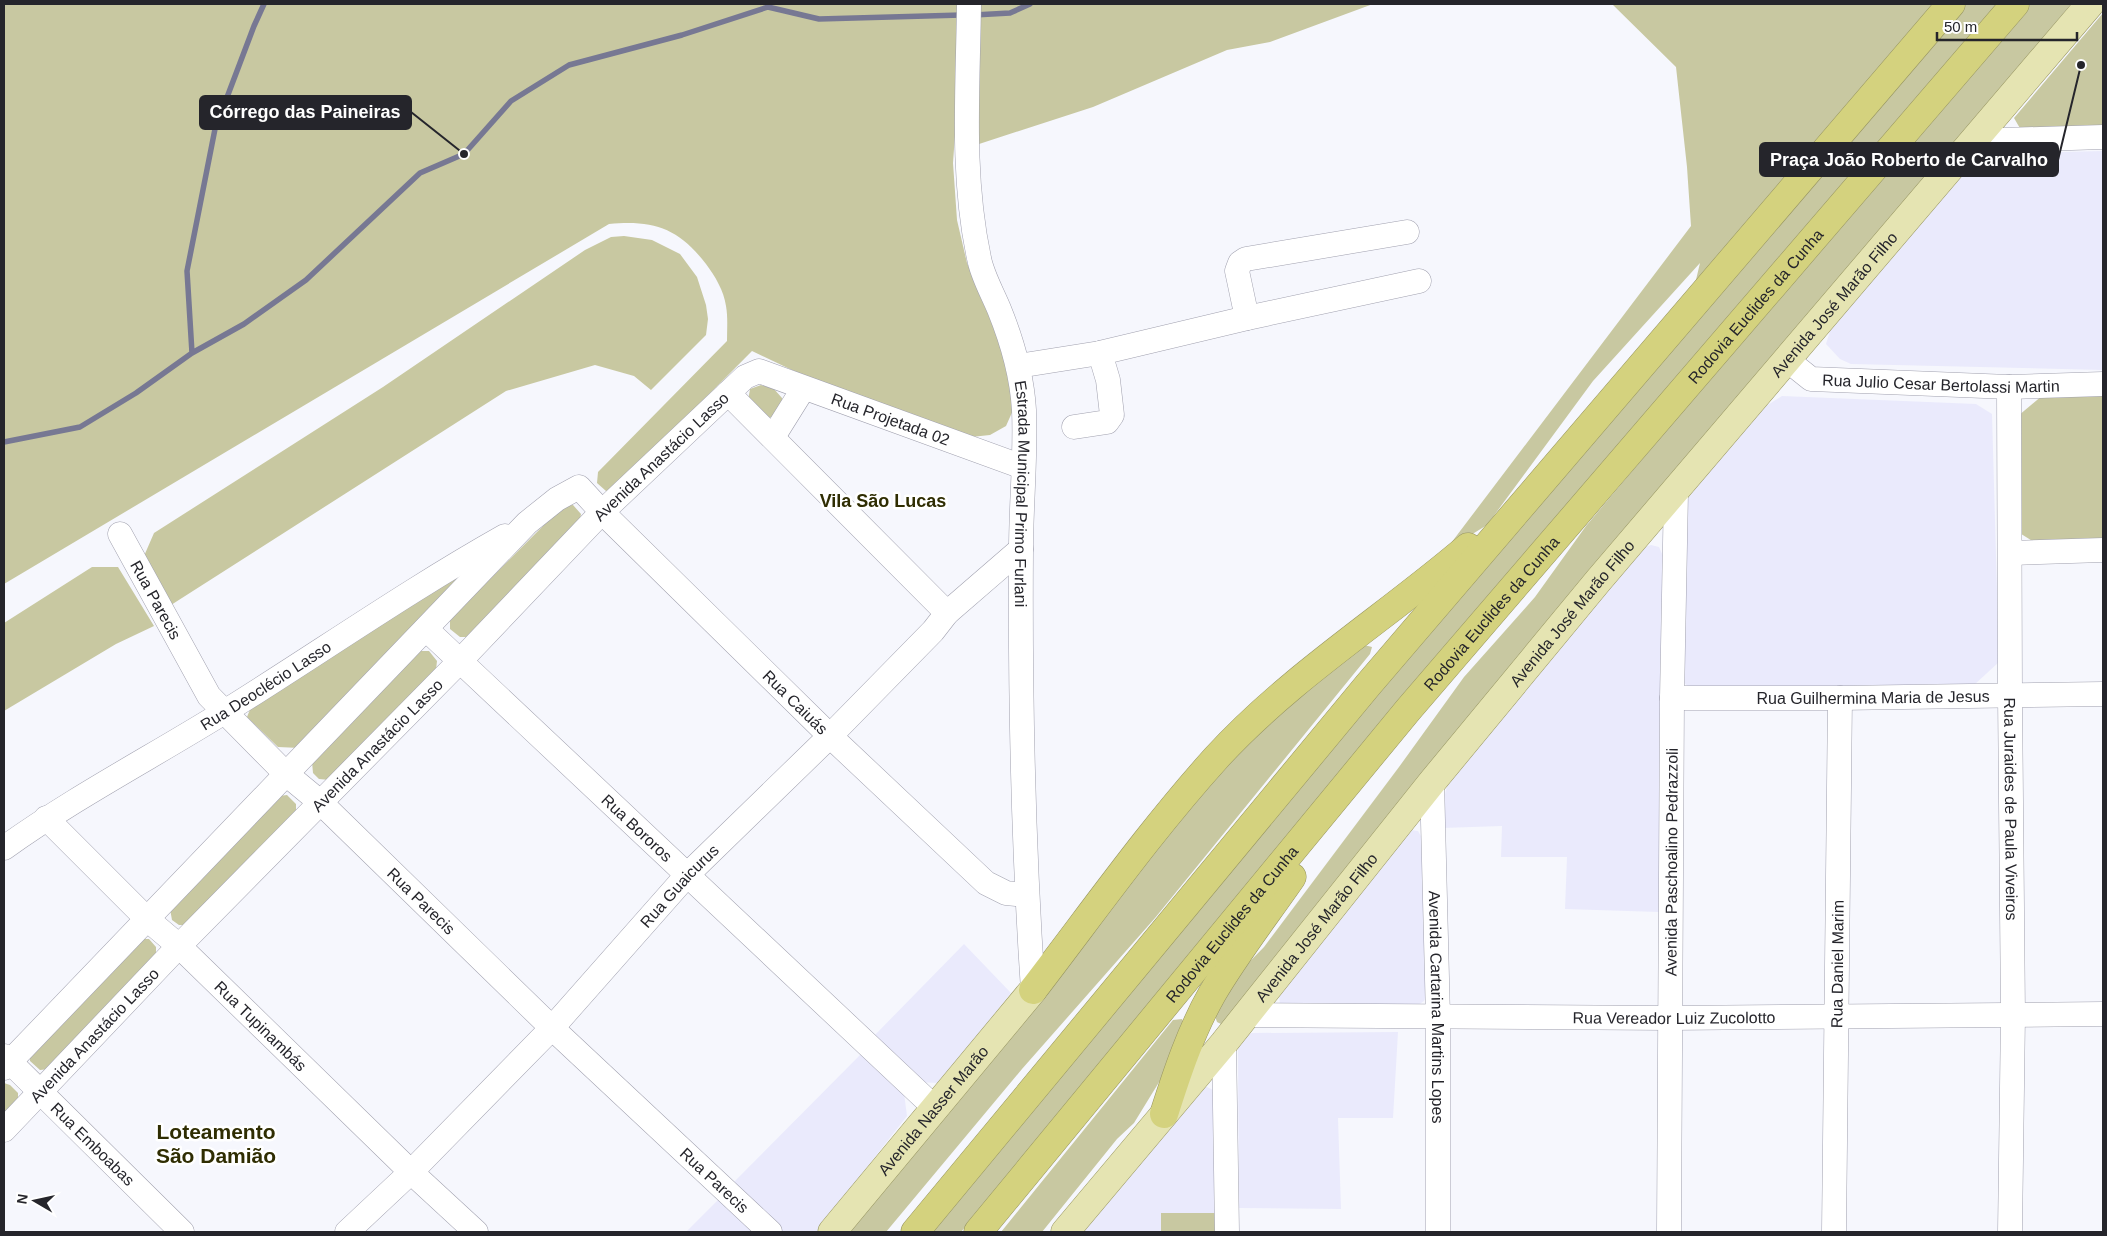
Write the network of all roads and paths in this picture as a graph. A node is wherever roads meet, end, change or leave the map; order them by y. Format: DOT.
graph roads {
  1 [pos="969,4"];
  2 [pos="1951,4"];
  3 [pos="2015,4"];
  4 [pos="2090,4"];
  5 [pos="2103,137"];
  6 [pos="1972,141"];
  7 [pos="1407,232"];
  8 [pos="1419,281"];
  9 [pos="1247,318"];
  10 [pos="1100,353"];
  11 [pos="1786,359"];
  12 [pos="1018,366"];
  13 [pos="759,371"];
  14 [pos="2103,384"];
  15 [pos="2009,386"];
  16 [pos="803,389"];
  17 [pos="728,393"];
  18 [pos="1074,427"];
  19 [pos="773,437"];
  20 [pos="1023,467"];
  21 [pos="1533,490"];
  22 [pos="1676,492"];
  23 [pos="602,512"];
  24 [pos="527,523"];
  25 [pos="120,534"];
  26 [pos="1021,549"];
  27 [pos="2103,550"];
  28 [pos="2011,552"];
  29 [pos="947,613"];
  30 [pos="426,629"];
  31 [pos="461,660"];
  32 [pos="2103,694"];
  33 [pos="2010,695"];
  34 [pos="1672,698"];
  35 [pos="1840,698"];
  36 [pos="226,711"];
  37 [pos="830,736"];
  38 [pos="1378,747"];
  39 [pos="285,773"];
  40 [pos="1432,782"];
  41 [pos="320,802"];
  42 [pos="46,818"];
  43 [pos="4,848"];
  44 [pos="688,874"];
  45 [pos="1026,894"];
  46 [pos="147,919"];
  47 [pos="179,946"];
  48 [pos="1033,990"];
  49 [pos="2103,1014"];
  50 [pos="1245,1015"];
  51 [pos="2013,1015"];
  52 [pos="1438,1018"];
  53 [pos="1669,1018"];
  54 [pos="1836,1018"];
  55 [pos="552,1028"];
  56 [pos="1224,1043"];
  57 [pos="6,1062"];
  58 [pos="40,1092"];
  59 [pos="936,1109"];
  60 [pos="1164,1114"];
  61 [pos="4,1130"];
  62 [pos="411,1172"];
  63 [pos="182,1232"];
  64 [pos="347,1232"];
  65 [pos="476,1232"];
  66 [pos="770,1232"];
  67 [pos="832,1232"];
  68 [pos="915,1232"];
  69 [pos="978,1232"];
  70 [pos="1065,1232"];
  71 [pos="1227,1232"];
  72 [pos="1438,1232"];
  73 [pos="1669,1232"];
  74 [pos="1834,1232"];
  75 [pos="2010,1232"];
  1 -- 12 [label="street, Estrada Municipal Primo Furlani"];
  2 -- 21 [label="highway"];
  3 -- 38 [label="highway, Rodovia Euclides da Cunha"];
  4 -- 6 [label="main road, Avenida José Marão Filho"];
  5 -- 6 [label="street"];
  6 -- 11 [label="main road, Avenida José Marão Filho"];
  7 -- 9 [label="street"];
  8 -- 9 [label="street"];
  9 -- 10 [label="street"];
  10 -- 12 [label="street"];
  10 -- 18 [label="street"];
  11 -- 15 [label="street, Rua Julio Cesar Bertolassi Martin"];
  11 -- 22 [label="main road, Avenida José Marão Filho"];
  12 -- 20 [label="street, Estrada Municipal Primo Furlani"];
  13 -- 16 [label="street, Rua Projetada 02"];
  13 -- 17 [label="street, Avenida Anastácio Lasso"];
  14 -- 15 [label="street, Rua Julio Cesar Bertolassi Martin"];
  15 -- 28 [label="street, Rua Juraides de Paula Viveiros"];
  16 -- 19 [label="street"];
  16 -- 20 [label="street, Rua Projetada 02"];
  17 -- 19 [label="street"];
  17 -- 23 [label="street, Avenida Anastácio Lasso"];
  19 -- 29 [label="street"];
  20 -- 26 [label="street, Estrada Municipal Primo Furlani"];
  21 -- 48 [label="highway"];
  21 -- 68 [label="highway"];
  22 -- 34 [label="street, Avenida Paschoalino Pedrazzoli"];
  22 -- 40 [label="main road, Avenida José Marão Filho"];
  23 -- 24 [label="street, Rua Caiuás"];
  23 -- 31 [label="street, Avenida Anastácio Lasso"];
  23 -- 37 [label="street, Rua Caiuás"];
  24 -- 30 [label="street"];
  24 -- 36 [label="street, Rua Deoclécio Lasso"];
  25 -- 36 [label="street, Rua Parecis"];
  26 -- 29 [label="street, Rua Guaicurus"];
  26 -- 45 [label="street, Estrada Municipal Primo Furlani"];
  27 -- 28 [label="street"];
  28 -- 33 [label="street, Rua Juraides de Paula Viveiros"];
  29 -- 37 [label="street, Rua Guaicurus"];
  30 -- 31 [label="street, Rua Bororos"];
  30 -- 39 [label="street"];
  31 -- 41 [label="street, Avenida Anastácio Lasso"];
  31 -- 44 [label="street, Rua Bororos"];
  32 -- 33 [label="street, Rua Guilhermina Maria de Jesus"];
  33 -- 35 [label="street, Rua Guilhermina Maria de Jesus"];
  33 -- 51 [label="street, Rua Juraides de Paula Viveiros"];
  34 -- 35 [label="street, Rua Guilhermina Maria de Jesus"];
  34 -- 53 [label="street, Avenida Paschoalino Pedrazzoli"];
  35 -- 54 [label="street, Rua Daniel Marim"];
  36 -- 39 [label="street, Rua Parecis"];
  36 -- 42 [label="street, Rua Deoclécio Lasso"];
  37 -- 44 [label="street, Rua Guaicurus"];
  37 -- 45 [label="street, Rua Caiuás"];
  38 -- 60 [label="highway"];
  38 -- 69 [label="highway, Rodovia Euclides da Cunha"];
  39 -- 41 [label="street, Rua Parecis"];
  39 -- 46 [label="street"];
  40 -- 50 [label="main road, Avenida José Marão Filho"];
  40 -- 52 [label="street, Avenida Cartarina Martins Lopes"];
  41 -- 47 [label="street, Avenida Anastácio Lasso"];
  41 -- 55 [label="street, Rua Parecis"];
  42 -- 43 [label="street, Rua Deoclécio Lasso"];
  42 -- 46 [label="street, Rua Tupinambás"];
  44 -- 55 [label="street, Rua Guaicurus"];
  44 -- 59 [label="street, Rua Bororos"];
  45 -- 48 [label="street, Estrada Municipal Primo Furlani"];
  46 -- 47 [label="street, Rua Tupinambás"];
  46 -- 57 [label="street"];
  47 -- 58 [label="street, Avenida Anastácio Lasso"];
  47 -- 62 [label="street, Rua Tupinambás"];
  48 -- 59 [label="main road, Avenida Nasser Marão"];
  49 -- 51 [label="street, Rua Vereador Luiz Zucolotto"];
  50 -- 52 [label="street, Rua Vereador Luiz Zucolotto"];
  50 -- 56 [label="main road, Avenida José Marão Filho"];
  51 -- 54 [label="street, Rua Vereador Luiz Zucolotto"];
  51 -- 75 [label="street, Rua Juraides de Paula Viveiros"];
  52 -- 53 [label="street, Rua Vereador Luiz Zucolotto"];
  52 -- 72 [label="street, Avenida Cartarina Martins Lopes"];
  53 -- 54 [label="street, Rua Vereador Luiz Zucolotto"];
  53 -- 73 [label="street, Avenida Paschoalino Pedrazzoli"];
  54 -- 74 [label="street, Rua Daniel Marim"];
  55 -- 62 [label="street, Rua Guaicurus"];
  55 -- 66 [label="street, Rua Parecis"];
  56 -- 60 [label="main road, Avenida José Marão Filho"];
  56 -- 71 [label="street"];
  57 -- 58 [label="street, Rua Emboabas"];
  58 -- 61 [label="street, Avenida Anastácio Lasso"];
  58 -- 63 [label="street, Rua Emboabas"];
  59 -- 67 [label="main road, Avenida Nasser Marão"];
  60 -- 70 [label="main road, Avenida José Marão Filho"];
  62 -- 64 [label="street, Rua Guaicurus"];
  62 -- 65 [label="street, Rua Tupinambás"];
}
